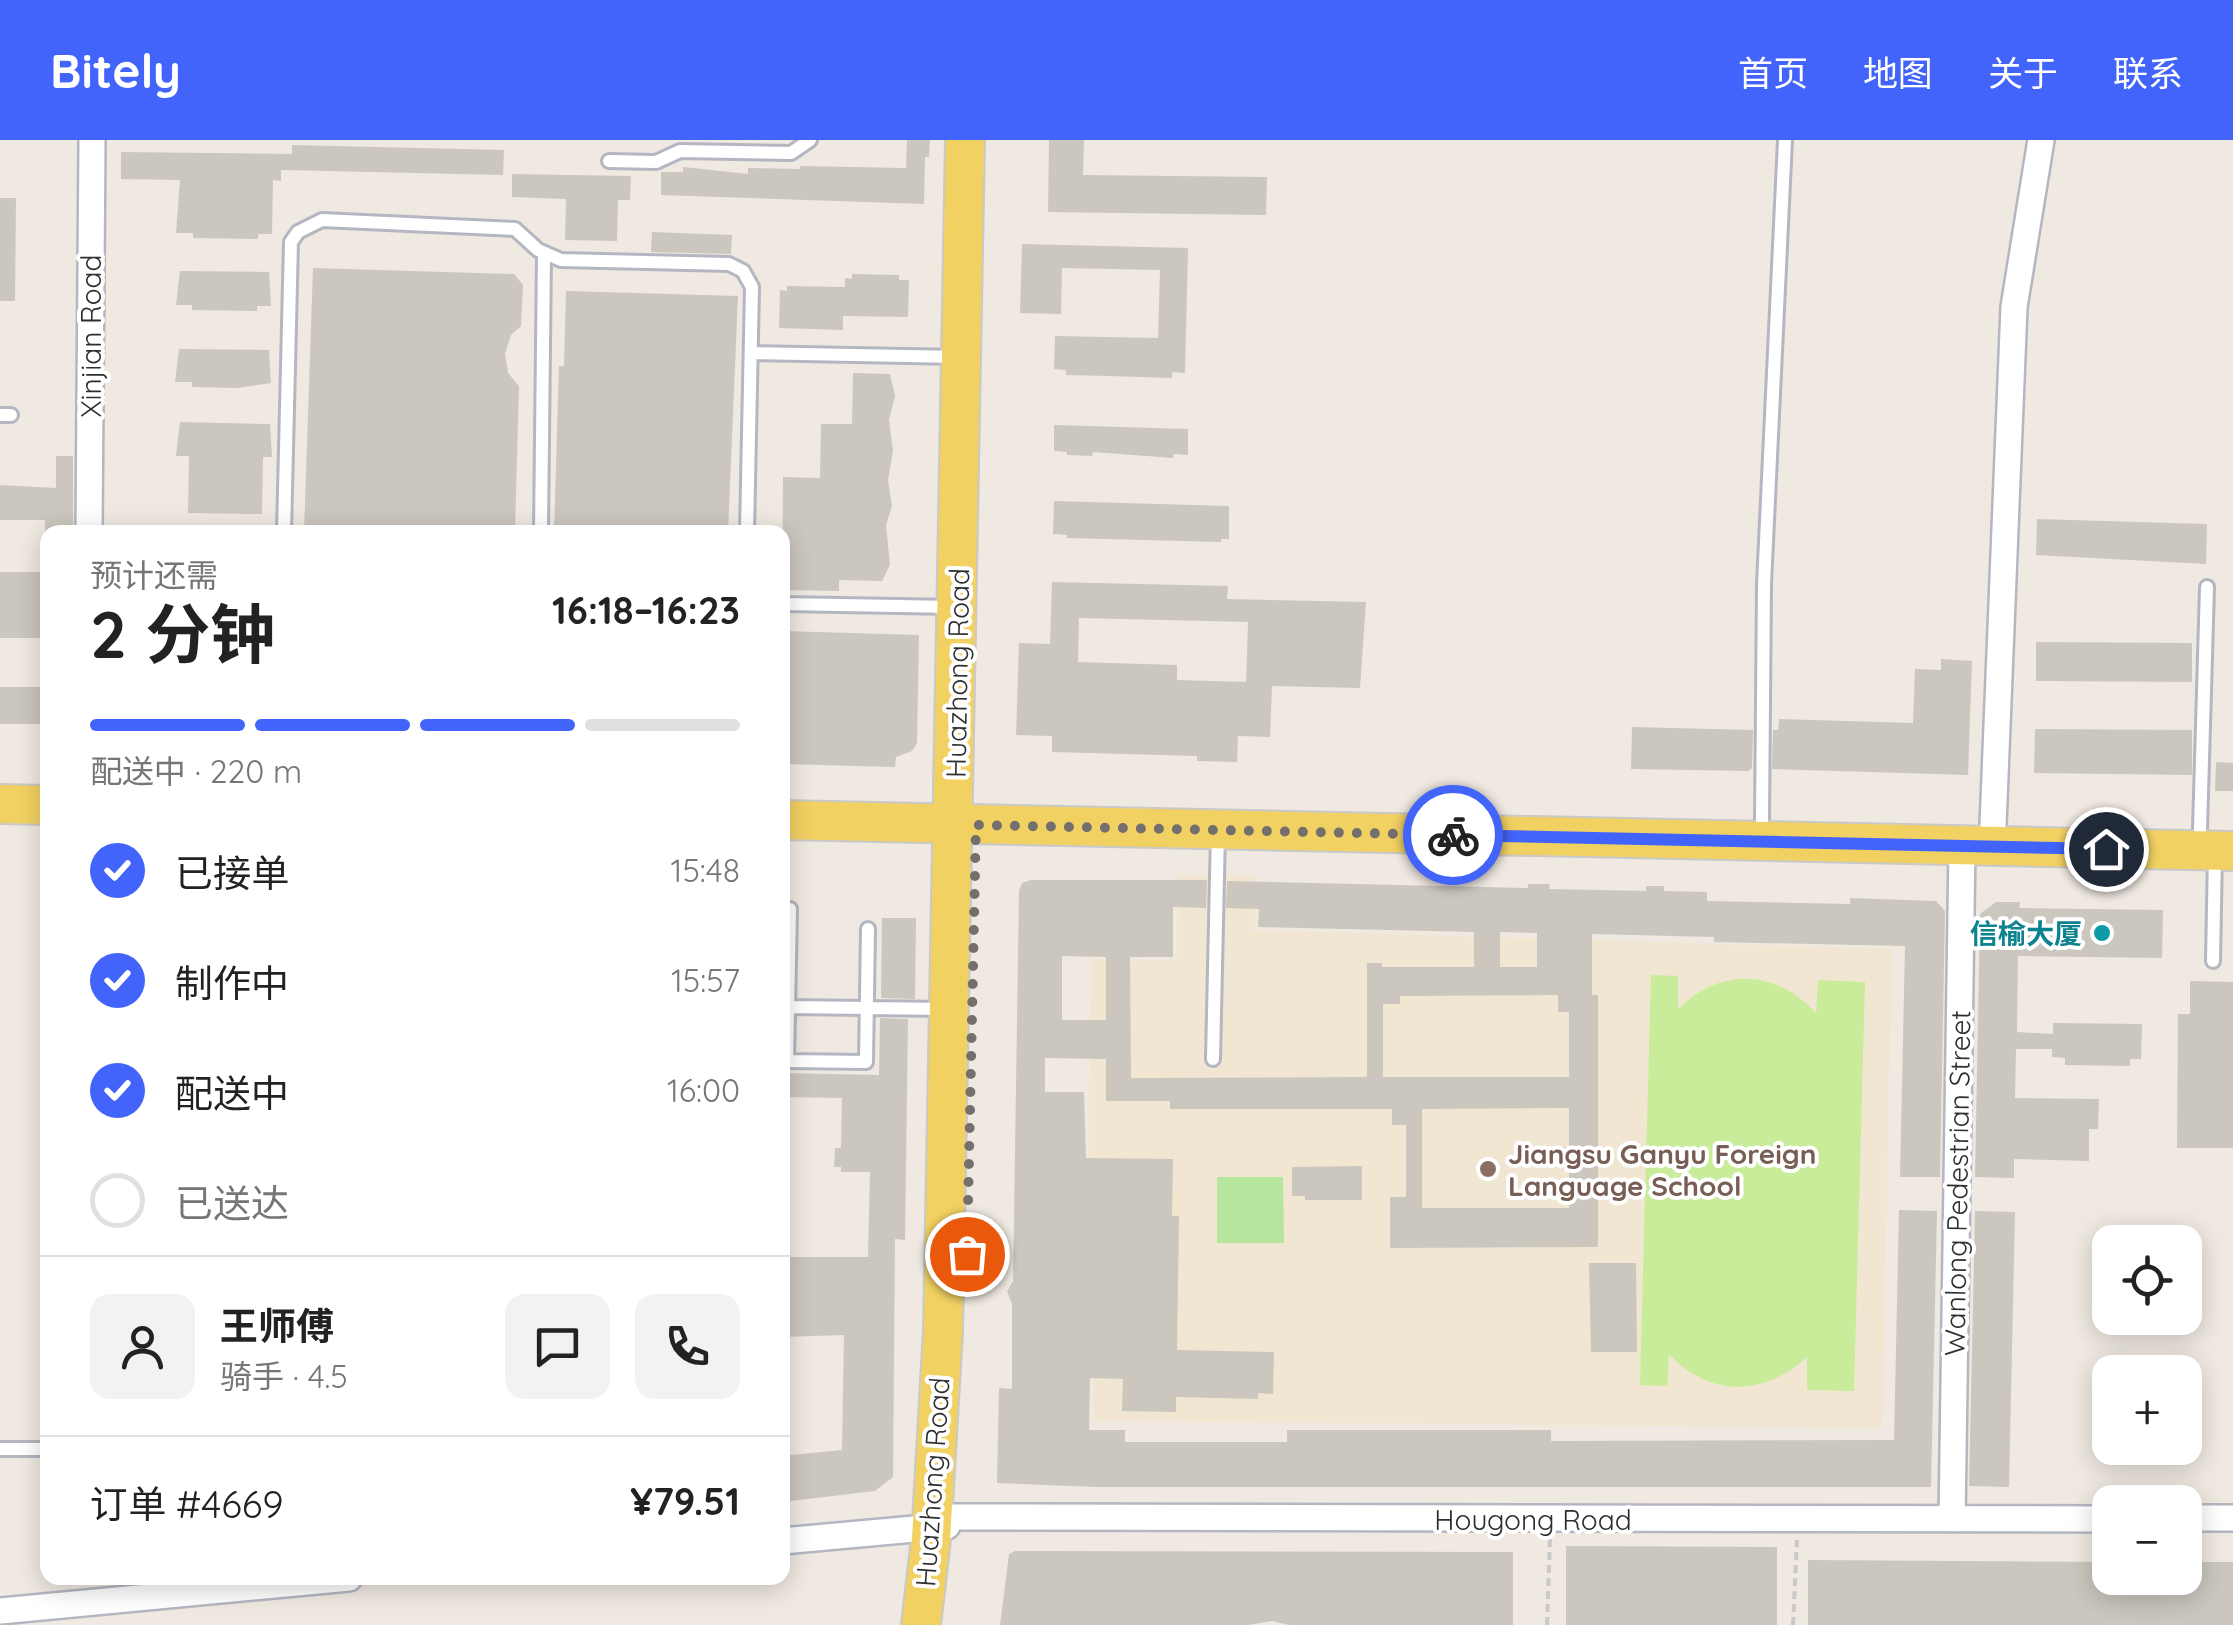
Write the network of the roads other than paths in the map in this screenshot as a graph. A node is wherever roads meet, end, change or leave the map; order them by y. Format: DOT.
graph roads {
  1 [pos="92,140"];
  2 [pos="810,140"];
  3 [pos="965,140"];
  4 [pos="988,140"];
  5 [pos="1785,140"];
  6 [pos="2041,140"];
  7 [pos="608,161"];
  8 [pos="544,253"];
  9 [pos="751,353"];
  10 [pos="961,357"];
  11 [pos="89,525"];
  12 [pos="284,525"];
  13 [pos="542,525"];
  14 [pos="748,525"];
  15 [pos="2207,587"];
  16 [pos="790,604"];
  17 [pos="958,607"];
  18 [pos="0,782"];
  19 [pos="40,782"];
  20 [pos="790,800"];
  21 [pos="0,804"];
  22 [pos="40,805"];
  23 [pos="966,814"];
  24 [pos="790,820"];
  25 [pos="1762,820"];
  26 [pos="1993,825"];
  27 [pos="1218,830"];
  28 [pos="2220,840"];
  29 [pos="1962,846"];
  30 [pos="868,929"];
  31 [pos="2214,961"];
  32 [pos="790,1007"];
  33 [pos="867,1008"];
  34 [pos="950,1009"];
  35 [pos="1213,1059"];
  36 [pos="790,1061"];
  37 [pos="0,1448"];
  38 [pos="40,1449"];
  39 [pos="2092,1518"];
  40 [pos="2202,1518"];
  41 [pos="2233,1518"];
  42 [pos="1952,1519"];
  43 [pos="947,1523"];
  44 [pos="790,1539"];
  45 [pos="275,1585"];
  46 [pos="0,1611"];
  47 [pos="921,1625"];
  48 [pos="944,1625"];
  1 -- 11 [label="street, Xinjian Road"];
  2 -- 7 [label="lane"];
  3 -- 10 [label="main road, Huazhong Road"];
  4 -- 23 [label="main road, Huazhong Road"];
  5 -- 25 [label="lane"];
  6 -- 26 [label="street"];
  8 -- 9 [label="lane"];
  8 -- 12 [label="lane"];
  8 -- 13 [label="lane"];
  9 -- 10 [label="lane"];
  9 -- 14 [label="lane"];
  10 -- 17 [label="main road, Huazhong Road"];
  15 -- 28 [label="lane"];
  16 -- 17 [label="lane"];
  17 -- 23 [label="main road, Huazhong Road"];
  18 -- 19 [label="main road"];
  20 -- 23 [label="main road"];
  21 -- 22 [label="main road"];
  23 -- 24 [label="main road"];
  23 -- 25 [label="main road"];
  23 -- 27 [label="main road"];
  23 -- 34 [label="main road, Huazhong Road"];
  23 -- 43 [label="main road, Huazhong Road"];
  25 -- 26 [label="main road"];
  26 -- 28 [label="main road"];
  27 -- 29 [label="main road"];
  27 -- 35 [label="lane"];
  28 -- 29 [label="main road"];
  28 -- 31 [label="lane"];
  29 -- 42 [label="street, Wanlong Pedestrian Street"];
  30 -- 33 [label="lane"];
  32 -- 33 [label="lane"];
  33 -- 34 [label="lane"];
  33 -- 36 [label="lane"];
  34 -- 43 [label="main road, Huazhong Road"];
  37 -- 38 [label="lane"];
  39 -- 42 [label="street, Hougong Road"];
  40 -- 41 [label="street"];
  42 -- 43 [label="street, Hougong Road"];
  43 -- 44 [label="street, Hougong Road"];
  43 -- 47 [label="main road, Huazhong Road"];
  43 -- 48 [label="main road, Huazhong Road"];
  45 -- 46 [label="street"];
}
